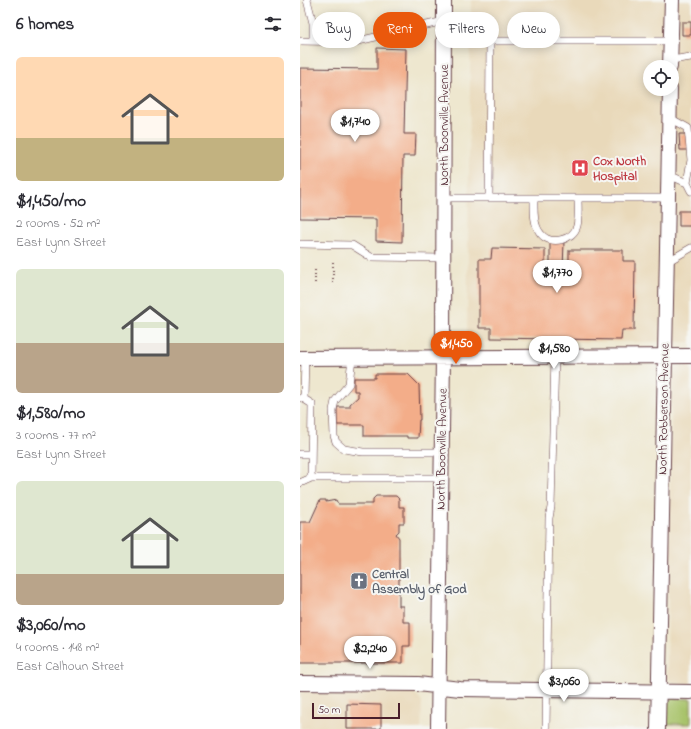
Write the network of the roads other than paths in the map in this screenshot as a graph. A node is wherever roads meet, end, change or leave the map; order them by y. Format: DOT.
graph roads {
  1 [pos="307,0"];
  2 [pos="444,0"];
  3 [pos="672,0"];
  4 [pos="444,12"];
  5 [pos="312,19"];
  6 [pos="435,23"];
  7 [pos="365,39"];
  8 [pos="300,41"];
  9 [pos="312,41"];
  10 [pos="671,41"];
  11 [pos="444,48"];
  12 [pos="691,57"];
  13 [pos="670,60"];
  14 [pos="679,61"];
  15 [pos="670,96"];
  16 [pos="670,118"];
  17 [pos="669,175"];
  18 [pos="687,183"];
  19 [pos="691,191"];
  20 [pos="443,198"];
  21 [pos="489,198"];
  22 [pos="534,198"];
  23 [pos="578,198"];
  24 [pos="668,198"];
  25 [pos="300,244"];
  26 [pos="691,248"];
  27 [pos="443,258"];
  28 [pos="667,262"];
  29 [pos="666,356"];
  30 [pos="691,356"];
  31 [pos="443,357"];
  32 [pos="555,357"];
  33 [pos="302,358"];
  34 [pos="352,358"];
  35 [pos="302,398"];
  36 [pos="442,452"];
  37 [pos="300,454"];
  38 [pos="311,454"];
  39 [pos="311,478"];
  40 [pos="442,478"];
  41 [pos="300,483"];
  42 [pos="300,683"];
  43 [pos="438,686"];
  44 [pos="546,690"];
  45 [pos="658,692"];
  46 [pos="691,692"];
  47 [pos="438,729"];
  48 [pos="546,729"];
  49 [pos="658,729"];
  1 -- 5 [label="lane"];
  2 -- 4 [label="street, North Boonville Avenue"];
  3 -- 10 [label="street"];
  6 -- 7 [label="lane"];
  8 -- 9 [label="lane"];
  10 -- 13 [label="street"];
  10 -- 21 [label="lane"];
  11 -- 20 [label="street, North Boonville Avenue"];
  12 -- 14 [label="lane"];
  15 -- 16 [label="street, North Robberson Avenue"];
  16 -- 17 [label="street, North Robberson Avenue"];
  16 -- 18 [label="lane"];
  17 -- 18 [label="lane"];
  17 -- 24 [label="street, North Robberson Avenue"];
  18 -- 19 [label="lane"];
  20 -- 21 [label="lane"];
  20 -- 27 [label="street, North Boonville Avenue"];
  21 -- 22 [label="lane"];
  22 -- 23 [label="lane"];
  22 -- 23 [label="lane"];
  23 -- 24 [label="lane"];
  24 -- 28 [label="street, North Robberson Avenue"];
  25 -- 27 [label="lane"];
  26 -- 28 [label="lane"];
  27 -- 31 [label="street, North Boonville Avenue"];
  28 -- 29 [label="street, North Robberson Avenue"];
  29 -- 30 [label="street"];
  29 -- 32 [label="street"];
  29 -- 45 [label="street, North Robberson Avenue"];
  31 -- 32 [label="street"];
  31 -- 34 [label="street"];
  31 -- 36 [label="street, North Boonville Avenue"];
  32 -- 44 [label="lane"];
  33 -- 34 [label="street"];
  33 -- 35 [label="lane"];
  34 -- 36 [label="lane"];
  35 -- 38 [label="lane"];
  36 -- 40 [label="street, North Boonville Avenue"];
  37 -- 38 [label="lane"];
  38 -- 39 [label="lane"];
  39 -- 40 [label="lane"];
  39 -- 41 [label="lane"];
  40 -- 43 [label="street, North Boonville Avenue"];
  42 -- 43 [label="street"];
  43 -- 44 [label="street"];
  43 -- 47 [label="street, North Boonville Avenue"];
  44 -- 45 [label="street"];
  44 -- 48 [label="lane"];
  45 -- 46 [label="street"];
  45 -- 49 [label="street, North Robberson Avenue"];
}
